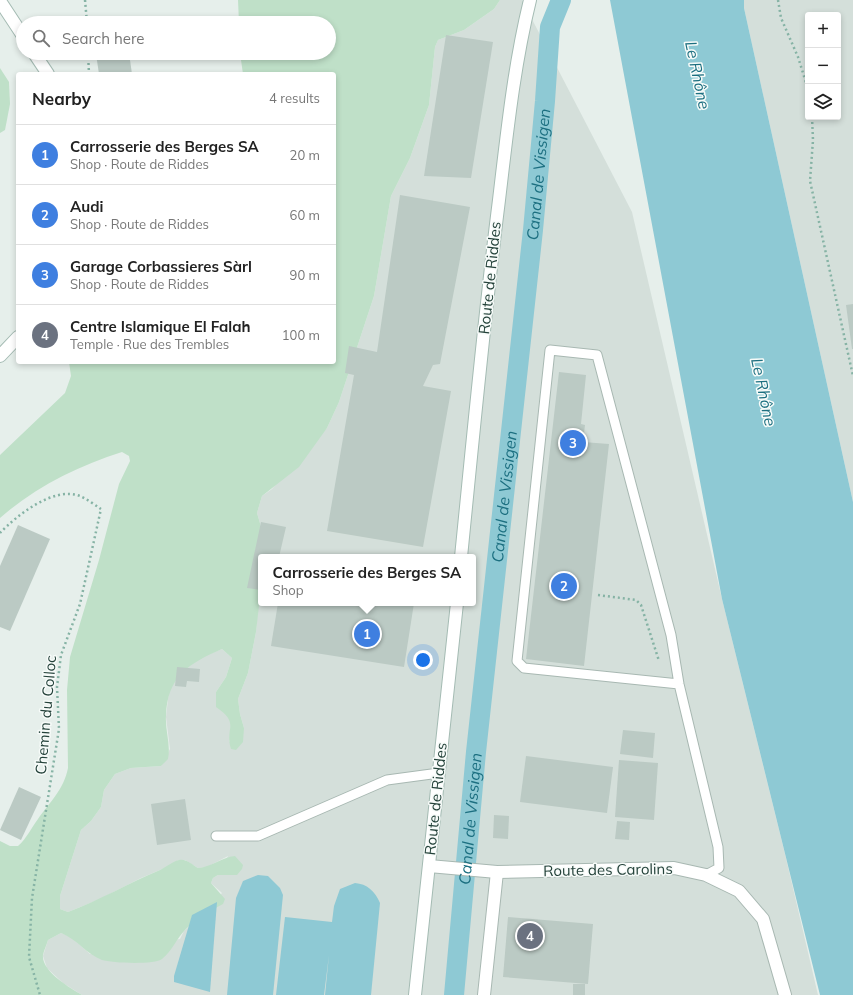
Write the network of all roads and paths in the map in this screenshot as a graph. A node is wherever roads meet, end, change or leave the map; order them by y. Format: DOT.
graph roads {
  1 [pos="85,0"];
  2 [pos="530,0"];
  3 [pos="778,0"];
  4 [pos="0,1"];
  5 [pos="86,16"];
  6 [pos="16,25"];
  7 [pos="39,60"];
  8 [pos="88,60"];
  9 [pos="47,72"];
  10 [pos="89,72"];
  11 [pos="806,84"];
  12 [pos="812,120"];
  13 [pos="16,339"];
  14 [pos="0,356"];
  15 [pos="853,376"];
  16 [pos="0,532"];
  17 [pos="461,554"];
  18 [pos="598,595"];
  19 [pos="456,606"];
  20 [pos="666,683"];
  21 [pos="679,684"];
  22 [pos="439,773"];
  23 [pos="216,836"];
  24 [pos="429,866"];
  25 [pos="497,872"];
  26 [pos="706,875"];
  27 [pos="40,995"];
  28 [pos="416,995"];
  29 [pos="484,995"];
  30 [pos="784,995"];
  1 -- 5 [label="path"];
  2 -- 17 [label="street, Route de Riddes"];
  3 -- 11 [label="path"];
  4 -- 6 [label="street"];
  7 -- 9 [label="street"];
  8 -- 10 [label="path"];
  12 -- 15 [label="path"];
  13 -- 14 [label="street"];
  16 -- 27 [label="path, Chemin du Colloc"];
  18 -- 20 [label="path"];
  19 -- 22 [label="street, Route de Riddes"];
  20 -- 21 [label="lane"];
  20 -- 21 [label="lane"];
  21 -- 26 [label="lane"];
  22 -- 23 [label="lane"];
  22 -- 24 [label="street, Route de Riddes"];
  24 -- 25 [label="street, Route des Carolins"];
  24 -- 28 [label="street, Route de Riddes"];
  25 -- 26 [label="street, Route des Carolins"];
  25 -- 29 [label="street"];
  26 -- 30 [label="street, Route des Carolins"];
}
